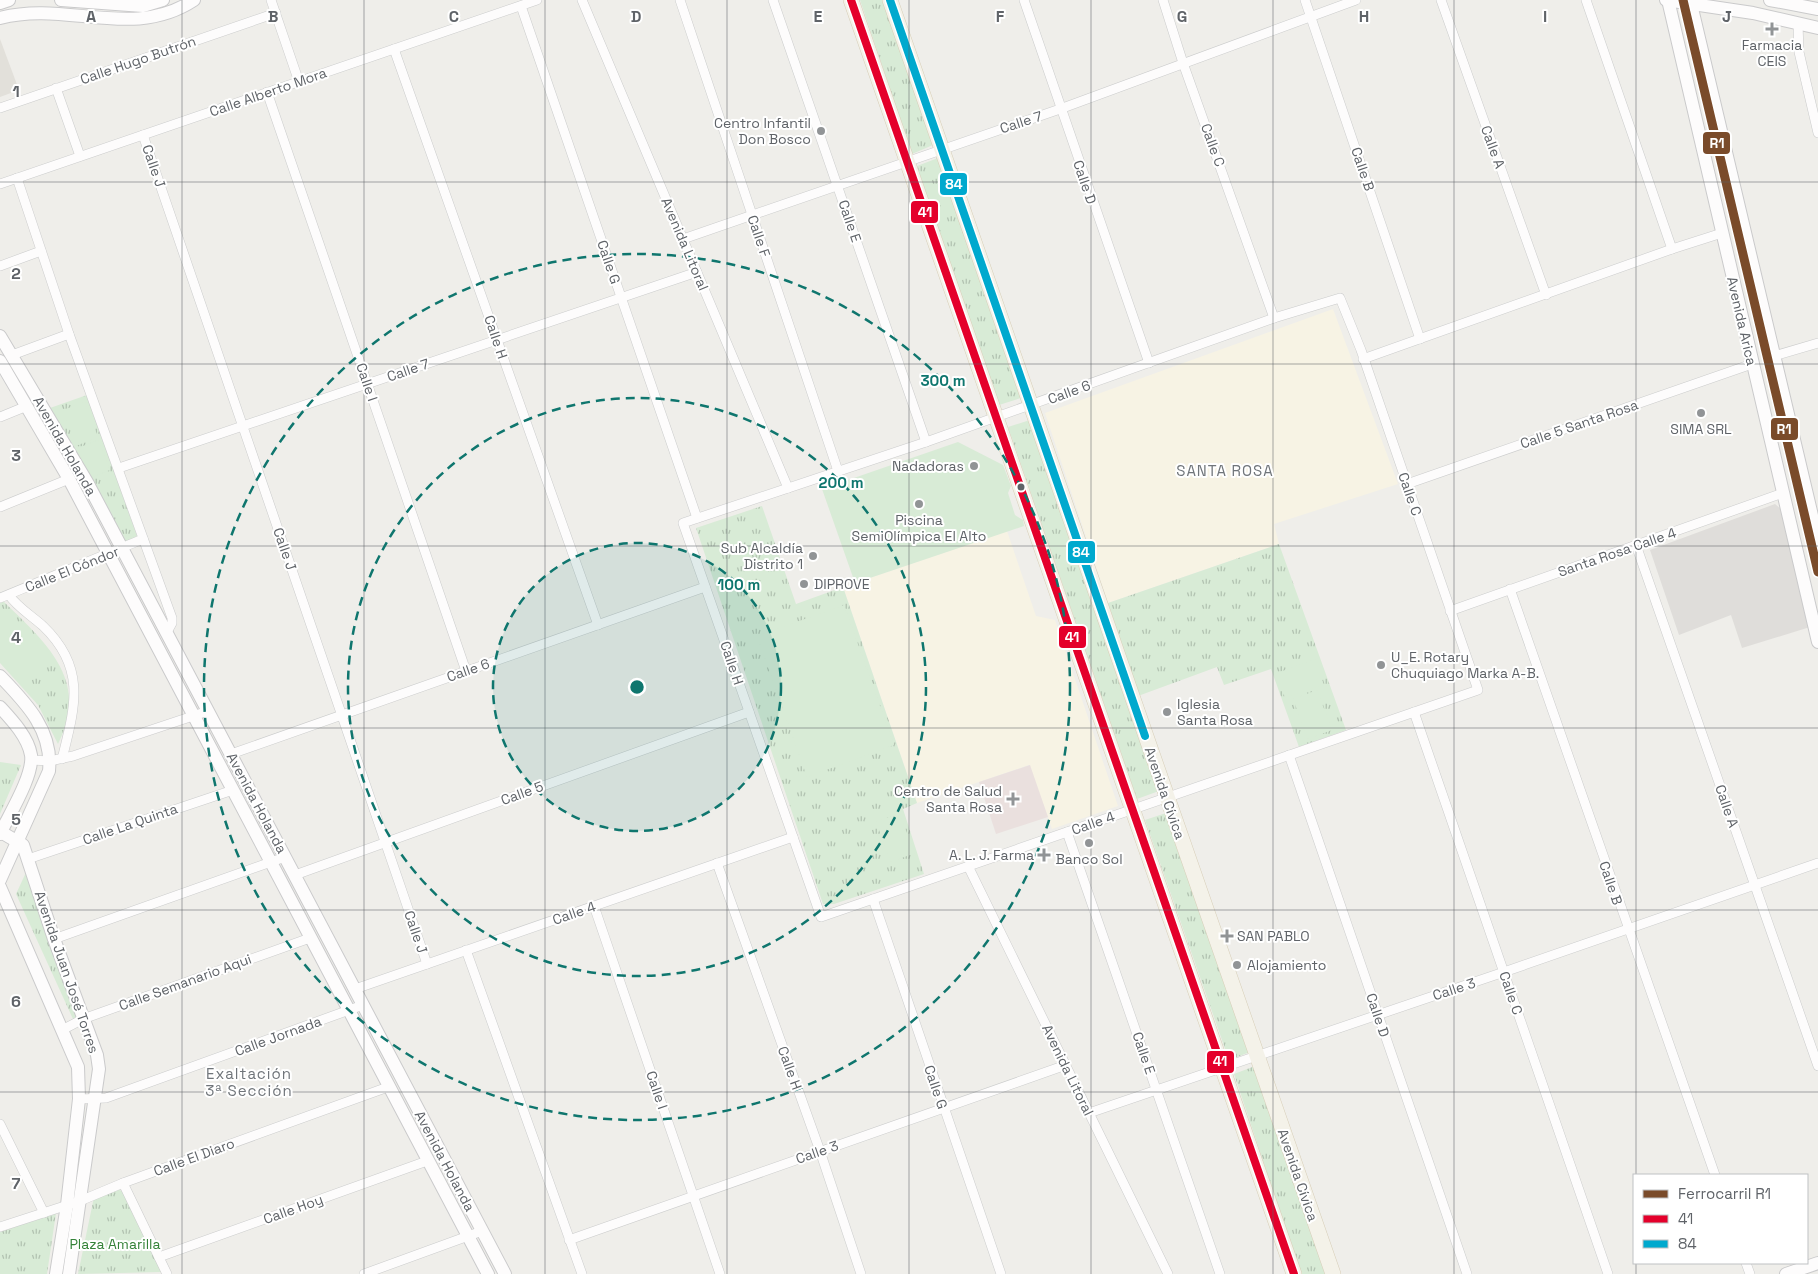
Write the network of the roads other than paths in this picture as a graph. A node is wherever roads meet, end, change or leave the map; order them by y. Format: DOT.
graph roads {
  1 [pos="10,0"];
  2 [pos="61,0"];
  3 [pos="163,0"];
  4 [pos="194,0"];
  5 [pos="271,0"];
  6 [pos="537,0"];
  7 [pos="582,0"];
  8 [pos="680,0"];
  9 [pos="773,0"];
  10 [pos="851,0"];
  11 [pos="890,0"];
  12 [pos="1024,0"];
  13 [pos="1163,0"];
  14 [pos="1305,0"];
  15 [pos="1356,0"];
  16 [pos="1441,0"];
  17 [pos="1586,0"];
  18 [pos="1668,0"];
  19 [pos="1770,0"];
  20 [pos="1690,2"];
  21 [pos="0,3"];
  22 [pos="127,3"];
  23 [pos="521,6"];
  24 [pos="1753,6"];
  25 [pos="1818,9"];
  26 [pos="276,13"];
  27 [pos="13,15"];
  28 [pos="0,18"];
  29 [pos="1311,18"];
  30 [pos="124,19"];
  31 [pos="1798,24"];
  32 [pos="1818,28"];
  33 [pos="394,49"];
  34 [pos="1183,63"];
  35 [pos="299,82"];
  36 [pos="56,88"];
  37 [pos="267,92"];
  38 [pos="0,108"];
  39 [pos="1060,109"];
  40 [pos="1818,133"];
  41 [pos="143,134"];
  42 [pos="941,148"];
  43 [pos="80,156"];
  44 [pos="908,160"];
  45 [pos="17,178"];
  46 [pos="0,184"];
  47 [pos="837,185"];
  48 [pos="752,214"];
  49 [pos="1722,233"];
  50 [pos="683,239"];
  51 [pos="1672,248"];
  52 [pos="41,251"];
  53 [pos="0,266"];
  54 [pos="697,272"];
  55 [pos="1546,295"];
  56 [pos="621,297"];
  57 [pos="1340,298"];
  58 [pos="1274,318"];
  59 [pos="70,334"];
  60 [pos="0,336"];
  61 [pos="497,339"];
  62 [pos="1420,339"];
  63 [pos="1818,344"];
  64 [pos="1774,356"];
  65 [pos="6,358"];
  66 [pos="1364,359"];
  67 [pos="1148,363"];
  68 [pos="1752,364"];
  69 [pos="367,384"];
  70 [pos="1031,405"];
  71 [pos="28,406"];
  72 [pos="0,417"];
  73 [pos="996,417"];
  74 [pos="243,426"];
  75 [pos="926,442"];
  76 [pos="119,468"];
  77 [pos="838,471"];
  78 [pos="69,479"];
  79 [pos="1407,484"];
  80 [pos="788,488"];
  81 [pos="1782,493"];
  82 [pos="0,507"];
  83 [pos="698,518"];
  84 [pos="683,523"];
  85 [pos="143,538"];
  86 [pos="1818,541"];
  87 [pos="1636,545"];
  88 [pos="122,548"];
  89 [pos="108,554"];
  90 [pos="705,587"];
  91 [pos="1510,589"];
  92 [pos="9,595"];
  93 [pos="0,598"];
  94 [pos="1450,610"];
  95 [pos="598,625"];
  96 [pos="167,632"];
  97 [pos="1818,642"];
  98 [pos="466,671"];
  99 [pos="0,676"];
  100 [pos="1478,690"];
  101 [pos="0,707"];
  102 [pos="208,710"];
  103 [pos="749,712"];
  104 [pos="1414,712"];
  105 [pos="342,715"];
  106 [pos="194,716"];
  107 [pos="231,754"];
  108 [pos="1289,755"];
  109 [pos="31,760"];
  110 [pos="56,760"];
  111 [pos="233,790"];
  112 [pos="1166,798"];
  113 [pos="1132,810"];
  114 [pos="1067,832"];
  115 [pos="0,833"];
  116 [pos="793,837"];
  117 [pos="19,841"];
  118 [pos="386,843"];
  119 [pos="285,857"];
  120 [pos="28,859"];
  121 [pos="272,862"];
  122 [pos="1818,862"];
  123 [pos="717,863"];
  124 [pos="968,866"];
  125 [pos="295,875"];
  126 [pos="0,880"];
  127 [pos="1755,885"];
  128 [pos="0,887"];
  129 [pos="873,899"];
  130 [pos="594,906"];
  131 [pos="821,917"];
  132 [pos="1627,928"];
  133 [pos="310,938"];
  134 [pos="54,939"];
  135 [pos="466,950"];
  136 [pos="427,964"];
  137 [pos="1504,972"];
  138 [pos="355,989"];
  139 [pos="363,1006"];
  140 [pos="348,1011"];
  141 [pos="1378,1014"];
  142 [pos="83,1019"];
  143 [pos="62,1030"];
  144 [pos="1257,1055"];
  145 [pos="1066,1065"];
  146 [pos="1818,1066"];
  147 [pos="1222,1067"];
  148 [pos="388,1087"];
  149 [pos="1156,1089"];
  150 [pos="79,1100"];
  151 [pos="97,1100"];
  152 [pos="943,1108"];
  153 [pos="1089,1113"];
  154 [pos="0,1124"];
  155 [pos="820,1151"];
  156 [pos="427,1161"];
  157 [pos="1715,1174"];
  158 [pos="123,1183"];
  159 [pos="693,1196"];
  160 [pos="74,1203"];
  161 [pos="44,1213"];
  162 [pos="0,1227"];
  163 [pos="482,1231"];
  164 [pos="469,1238"];
  165 [pos="569,1240"];
  166 [pos="159,1257"];
  167 [pos="1818,1263"];
  168 [pos="56,1274"];
  169 [pos="69,1274"];
  170 [pos="167,1274"];
  171 [pos="364,1274"];
  172 [pos="488,1274"];
  173 [pos="505,1274"];
  174 [pos="582,1274"];
  175 [pos="720,1274"];
  176 [pos="861,1274"];
  177 [pos="1001,1274"];
  178 [pos="1168,1274"];
  179 [pos="1220,1274"];
  180 [pos="1294,1274"];
  181 [pos="1333,1274"];
  182 [pos="1467,1274"];
  183 [pos="1608,1274"];
  184 [pos="1786,1274"];
  1 -- 21 [label="street"];
  1 -- 27 [label="street"];
  2 -- 22 [label="street"];
  3 -- 22 [label="street"];
  4 -- 30 [label="street"];
  5 -- 26 [label="street"];
  6 -- 23 [label="street, Calle Alberto Mora"];
  7 -- 50 [label="street, Avenida Litoral"];
  8 -- 48 [label="street, Calle F"];
  9 -- 47 [label="street, Calle E"];
  10 -- 44 [label="main road"];
  11 -- 42 [label="main road, Avenida Cívica"];
  12 -- 39 [label="street, Calle D"];
  13 -- 34 [label="street, Calle C"];
  14 -- 29 [label="street, Calle B"];
  15 -- 29 [label="street, Calle 7"];
  16 -- 55 [label="street, Calle A"];
  17 -- 51 [label="street"];
  18 -- 20 [label="street"];
  18 -- 49 [label="street, Avenida Arica"];
  19 -- 25 [label="street"];
  20 -- 24 [label="street"];
  20 -- 64 [label="street, Avenida Arica"];
  22 -- 30 [label="street"];
  23 -- 33 [label="street, Calle Alberto Mora"];
  23 -- 56 [label="street, Calle G"];
  24 -- 31 [label="street"];
  26 -- 35 [label="street"];
  26 -- 36 [label="street, Calle Hugo Butrón"];
  27 -- 28 [label="street"];
  27 -- 30 [label="street"];
  29 -- 34 [label="street, Calle 7"];
  29 -- 62 [label="street, Calle B"];
  31 -- 32 [label="street"];
  31 -- 40 [label="street"];
  33 -- 35 [label="street, Calle Alberto Mora"];
  33 -- 61 [label="street, Calle H"];
  34 -- 39 [label="street, Calle 7"];
  34 -- 58 [label="street, Calle C"];
  35 -- 37 [label="street, Calle Alberto Mora"];
  36 -- 38 [label="street, Calle Hugo Butrón"];
  36 -- 43 [label="street"];
  37 -- 41 [label="street, Calle Alberto Mora"];
  37 -- 69 [label="street, Calle I"];
  39 -- 42 [label="street, Calle 7"];
  39 -- 67 [label="street, Calle D"];
  41 -- 43 [label="street, Calle Alberto Mora"];
  41 -- 74 [label="street, Calle J"];
  42 -- 44 [label="street, Calle 7"];
  42 -- 70 [label="main road, Avenida Cívica"];
  43 -- 45 [label="street, Calle Alberto Mora"];
  44 -- 47 [label="street, Calle 7"];
  44 -- 73 [label="main road"];
  45 -- 46 [label="street, Calle Alberto Mora"];
  45 -- 52 [label="street"];
  47 -- 48 [label="street, Calle 7"];
  47 -- 75 [label="street, Calle E"];
  48 -- 50 [label="street, Calle 7"];
  48 -- 77 [label="street, Calle F"];
  49 -- 51 [label="street"];
  49 -- 68 [label="street, Avenida Arica"];
  50 -- 54 [label="street, Avenida Litoral"];
  51 -- 55 [label="street"];
  52 -- 53 [label="street"];
  52 -- 59 [label="street"];
  54 -- 56 [label="street, Calle 7"];
  54 -- 80 [label="street, Avenida Litoral"];
  55 -- 62 [label="street"];
  56 -- 61 [label="street, Calle 7"];
  56 -- 83 [label="street, Calle G"];
  57 -- 58 [label="street, Calle 6"];
  57 -- 66 [label="street, Calle C"];
  58 -- 67 [label="street, Calle 6"];
  59 -- 65 [label="street"];
  59 -- 76 [label="street"];
  60 -- 65 [label="street, Avenida Holanda"];
  61 -- 69 [label="street, Calle 7"];
  61 -- 95 [label="street, Calle H"];
  62 -- 66 [label="street"];
  63 -- 64 [label="street"];
  64 -- 86 [label="street, Avenida Arica"];
  65 -- 71 [label="street, Avenida Holanda"];
  65 -- 88 [label="street, Avenida Holanda"];
  66 -- 79 [label="street, Calle C"];
  67 -- 70 [label="street, Calle 6"];
  68 -- 79 [label="street, Calle 5 Santa Rosa"];
  68 -- 81 [label="street, Avenida Arica"];
  69 -- 74 [label="street, Calle 7"];
  69 -- 98 [label="street, Calle I"];
  70 -- 73 [label="street, Calle 6"];
  70 -- 112 [label="main road, Avenida Cívica"];
  71 -- 72 [label="street"];
  71 -- 78 [label="street, Avenida Holanda"];
  73 -- 75 [label="street, Calle 6"];
  73 -- 113 [label="main road"];
  74 -- 76 [label="street, Calle 7"];
  74 -- 105 [label="street, Calle J"];
  75 -- 77 [label="street, Calle 6"];
  76 -- 85 [label="street"];
  77 -- 80 [label="street, Calle 6"];
  78 -- 82 [label="street"];
  78 -- 89 [label="street, Avenida Holanda"];
  79 -- 94 [label="street, Calle C"];
  80 -- 83 [label="street, Calle 6"];
  81 -- 87 [label="street, Santa Rosa Calle 4"];
  81 -- 97 [label="street, Avenida Arica"];
  83 -- 84 [label="street, Calle 6"];
  84 -- 90 [label="street, Calle H"];
  85 -- 88 [label="street, Calle El Cóndor"];
  85 -- 96 [label="street"];
  87 -- 91 [label="street, Santa Rosa Calle 4"];
  87 -- 127 [label="street, Calle A"];
  88 -- 89 [label="street, Calle El Cóndor"];
  88 -- 96 [label="street, Avenida Holanda"];
  89 -- 92 [label="street, Calle El Cóndor"];
  89 -- 106 [label="street, Avenida Holanda"];
  90 -- 95 [label="street, Calle 6"];
  90 -- 103 [label="street, Calle H"];
  91 -- 94 [label="street, Santa Rosa Calle 4"];
  91 -- 132 [label="street, Calle B"];
  92 -- 93 [label="street, Calle El Cóndor"];
  92 -- 110 [label="street"];
  94 -- 100 [label="street, Calle C"];
  95 -- 98 [label="street, Calle 6"];
  96 -- 102 [label="street, Avenida Holanda"];
  98 -- 105 [label="street, Calle 6"];
  99 -- 110 [label="street"];
  100 -- 104 [label="street, Calle 4"];
  101 -- 109 [label="street"];
  102 -- 106 [label="street"];
  102 -- 107 [label="street, Avenida Holanda"];
  103 -- 116 [label="street, Calle H"];
  103 -- 118 [label="street, Calle 5"];
  104 -- 108 [label="street, Calle 4"];
  104 -- 137 [label="street, Calle C"];
  105 -- 107 [label="street, Calle 6"];
  105 -- 118 [label="street, Calle J"];
  106 -- 110 [label="street"];
  106 -- 111 [label="street, Avenida Holanda"];
  107 -- 119 [label="street, Avenida Holanda"];
  108 -- 112 [label="street, Calle 4"];
  108 -- 141 [label="street, Calle D"];
  109 -- 110 [label="street"];
  109 -- 115 [label="street"];
  110 -- 117 [label="street"];
  111 -- 120 [label="street, Calle La Quinta"];
  111 -- 121 [label="street, Avenida Holanda"];
  112 -- 113 [label="street, Calle 4"];
  112 -- 144 [label="main road, Avenida Cívica"];
  113 -- 114 [label="street, Calle 4"];
  113 -- 147 [label="main road"];
  114 -- 124 [label="street, Calle 4"];
  114 -- 149 [label="street, Calle E"];
  115 -- 117 [label="street"];
  116 -- 123 [label="street, Calle 4"];
  116 -- 131 [label="street, Calle H"];
  117 -- 120 [label="street, Avenida Juan José Torres"];
  117 -- 126 [label="street"];
  118 -- 125 [label="street, Calle 5"];
  118 -- 136 [label="street, Calle J"];
  119 -- 121 [label="street"];
  119 -- 125 [label="street, Avenida Holanda"];
  120 -- 134 [label="street, Avenida Juan José Torres"];
  121 -- 133 [label="street, Avenida Holanda"];
  121 -- 134 [label="street"];
  122 -- 127 [label="street, Calle 3"];
  123 -- 130 [label="street, Calle 4"];
  123 -- 155 [label="street, Calle H"];
  124 -- 129 [label="street, Calle 4"];
  124 -- 145 [label="street, Avenida Litoral"];
  125 -- 138 [label="street, Avenida Holanda"];
  127 -- 132 [label="street, Calle 3"];
  127 -- 146 [label="street, Calle A"];
  128 -- 143 [label="street, Avenida Juan José Torres"];
  129 -- 131 [label="street, Calle 4"];
  129 -- 152 [label="street, Calle G"];
  130 -- 135 [label="street, Calle 4"];
  130 -- 159 [label="street, Calle I"];
  132 -- 137 [label="street, Calle 3"];
  132 -- 157 [label="street, Calle B"];
  133 -- 140 [label="street, Avenida Holanda"];
  133 -- 142 [label="street, Calle Semanario Aqui"];
  134 -- 142 [label="street, Avenida Juan José Torres"];
  135 -- 136 [label="street, Calle 4"];
  135 -- 165 [label="street"];
  136 -- 138 [label="street, Calle 4"];
  137 -- 141 [label="street, Calle 3"];
  137 -- 183 [label="street, Calle C"];
  138 -- 139 [label="street, Avenida Holanda"];
  139 -- 140 [label="street, Calle Jornada"];
  139 -- 163 [label="street, Avenida Holanda"];
  140 -- 148 [label="street, Avenida Holanda"];
  140 -- 151 [label="street, Calle Jornada"];
  141 -- 144 [label="street, Calle 3"];
  141 -- 182 [label="street, Calle D"];
  142 -- 143 [label="street, Calle Semanario Aqui"];
  142 -- 151 [label="street, Avenida Juan José Torres"];
  143 -- 150 [label="street, Avenida Juan José Torres"];
  144 -- 147 [label="street, Calle 3"];
  144 -- 181 [label="main road, Avenida Cívica"];
  145 -- 152 [label="street, Calle 3"];
  145 -- 153 [label="street, Avenida Litoral"];
  147 -- 149 [label="street, Calle 3"];
  147 -- 180 [label="main road"];
  148 -- 156 [label="street, Avenida Holanda"];
  148 -- 158 [label="street, Calle El Diaro"];
  149 -- 153 [label="street, Calle 3"];
  149 -- 179 [label="street, Calle E"];
  150 -- 151 [label="street, Calle Jornada"];
  150 -- 160 [label="street, Avenida Juan José Torres"];
  151 -- 160 [label="street, Avenida Juan José Torres"];
  152 -- 155 [label="street, Calle 3"];
  152 -- 177 [label="street, Calle G"];
  153 -- 178 [label="street, Avenida Litoral"];
  154 -- 161 [label="street"];
  155 -- 159 [label="street, Calle 3"];
  155 -- 176 [label="street, Calle H"];
  156 -- 164 [label="street, Avenida Holanda"];
  156 -- 166 [label="street, Calle Hoy"];
  158 -- 160 [label="street, Calle El Diaro"];
  158 -- 166 [label="street"];
  159 -- 165 [label="street, Calle 3"];
  159 -- 175 [label="street, Calle I"];
  160 -- 161 [label="street, Calle El Diaro"];
  160 -- 168 [label="street, Avenida Juan José Torres"];
  160 -- 169 [label="street, Avenida Juan José Torres"];
  161 -- 162 [label="street, Calle El Diaro"];
  163 -- 164 [label="street"];
  163 -- 173 [label="street, Avenida Holanda"];
  164 -- 171 [label="street"];
  164 -- 172 [label="street, Avenida Holanda"];
  165 -- 174 [label="street"];
  166 -- 170 [label="street"];
  167 -- 184 [label="street"];
}
